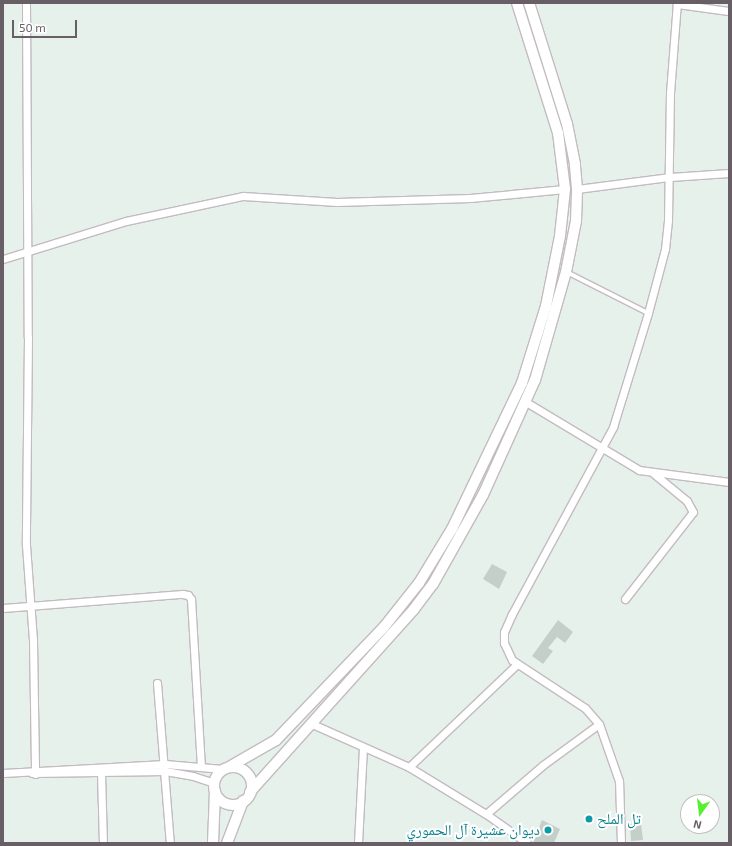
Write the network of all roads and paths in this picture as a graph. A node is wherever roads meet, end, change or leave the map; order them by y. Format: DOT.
graph roads {
  1 [pos="26,3"];
  2 [pos="517,3"];
  3 [pos="529,3"];
  4 [pos="677,3"];
  5 [pos="729,11"];
  6 [pos="729,173"];
  7 [pos="670,177"];
  8 [pos="565,189"];
  9 [pos="577,189"];
  10 [pos="26,251"];
  11 [pos="3,259"];
  12 [pos="566,272"];
  13 [pos="648,313"];
  14 [pos="526,402"];
  15 [pos="602,450"];
  16 [pos="653,473"];
  17 [pos="729,482"];
  18 [pos="625,599"];
  19 [pos="31,605"];
  20 [pos="3,608"];
  21 [pos="517,664"];
  22 [pos="157,683"];
  23 [pos="310,723"];
  24 [pos="599,724"];
  25 [pos="362,747"];
  26 [pos="201,766"];
  27 [pos="165,767"];
  28 [pos="409,767"];
  29 [pos="226,768"];
  30 [pos="33,772"];
  31 [pos="3,773"];
  32 [pos="102,773"];
  33 [pos="214,787"];
  34 [pos="250,792"];
  35 [pos="243,801"];
  36 [pos="486,814"];
  37 [pos="103,843"];
  38 [pos="170,843"];
  39 [pos="213,843"];
  40 [pos="228,843"];
  41 [pos="358,843"];
  42 [pos="526,843"];
  43 [pos="621,843"];
  1 -- 10 [label="street"];
  2 -- 8 [label="main road"];
  3 -- 9 [label="main road"];
  4 -- 5 [label="street"];
  4 -- 7 [label="street"];
  6 -- 7 [label="street"];
  7 -- 9 [label="street"];
  7 -- 13 [label="street"];
  8 -- 10 [label="street"];
  8 -- 29 [label="main road"];
  9 -- 12 [label="main road"];
  10 -- 11 [label="street"];
  10 -- 19 [label="street"];
  12 -- 13 [label="lane"];
  12 -- 14 [label="main road"];
  13 -- 15 [label="street"];
  14 -- 15 [label="street"];
  14 -- 23 [label="main road"];
  15 -- 16 [label="street"];
  15 -- 21 [label="street"];
  16 -- 17 [label="street"];
  16 -- 18 [label="street"];
  19 -- 20 [label="street"];
  19 -- 26 [label="street"];
  19 -- 30 [label="street"];
  21 -- 24 [label="street"];
  21 -- 28 [label="street"];
  22 -- 27 [label="street"];
  23 -- 25 [label="street"];
  23 -- 34 [label="main road"];
  24 -- 36 [label="street"];
  24 -- 43 [label="street"];
  25 -- 28 [label="street"];
  25 -- 41 [label="street"];
  26 -- 27 [label="street"];
  26 -- 29 [label="street"];
  27 -- 30 [label="street"];
  27 -- 32 [label="street"];
  27 -- 33 [label="street"];
  27 -- 38 [label="street"];
  28 -- 36 [label="street"];
  29 -- 33 [label="main road"];
  29 -- 34 [label="main road"];
  30 -- 31 [label="street"];
  30 -- 32 [label="street"];
  32 -- 37 [label="street"];
  33 -- 35 [label="main road"];
  33 -- 39 [label="main road"];
  34 -- 35 [label="main road"];
  35 -- 40 [label="main road"];
  36 -- 42 [label="street"];
}
